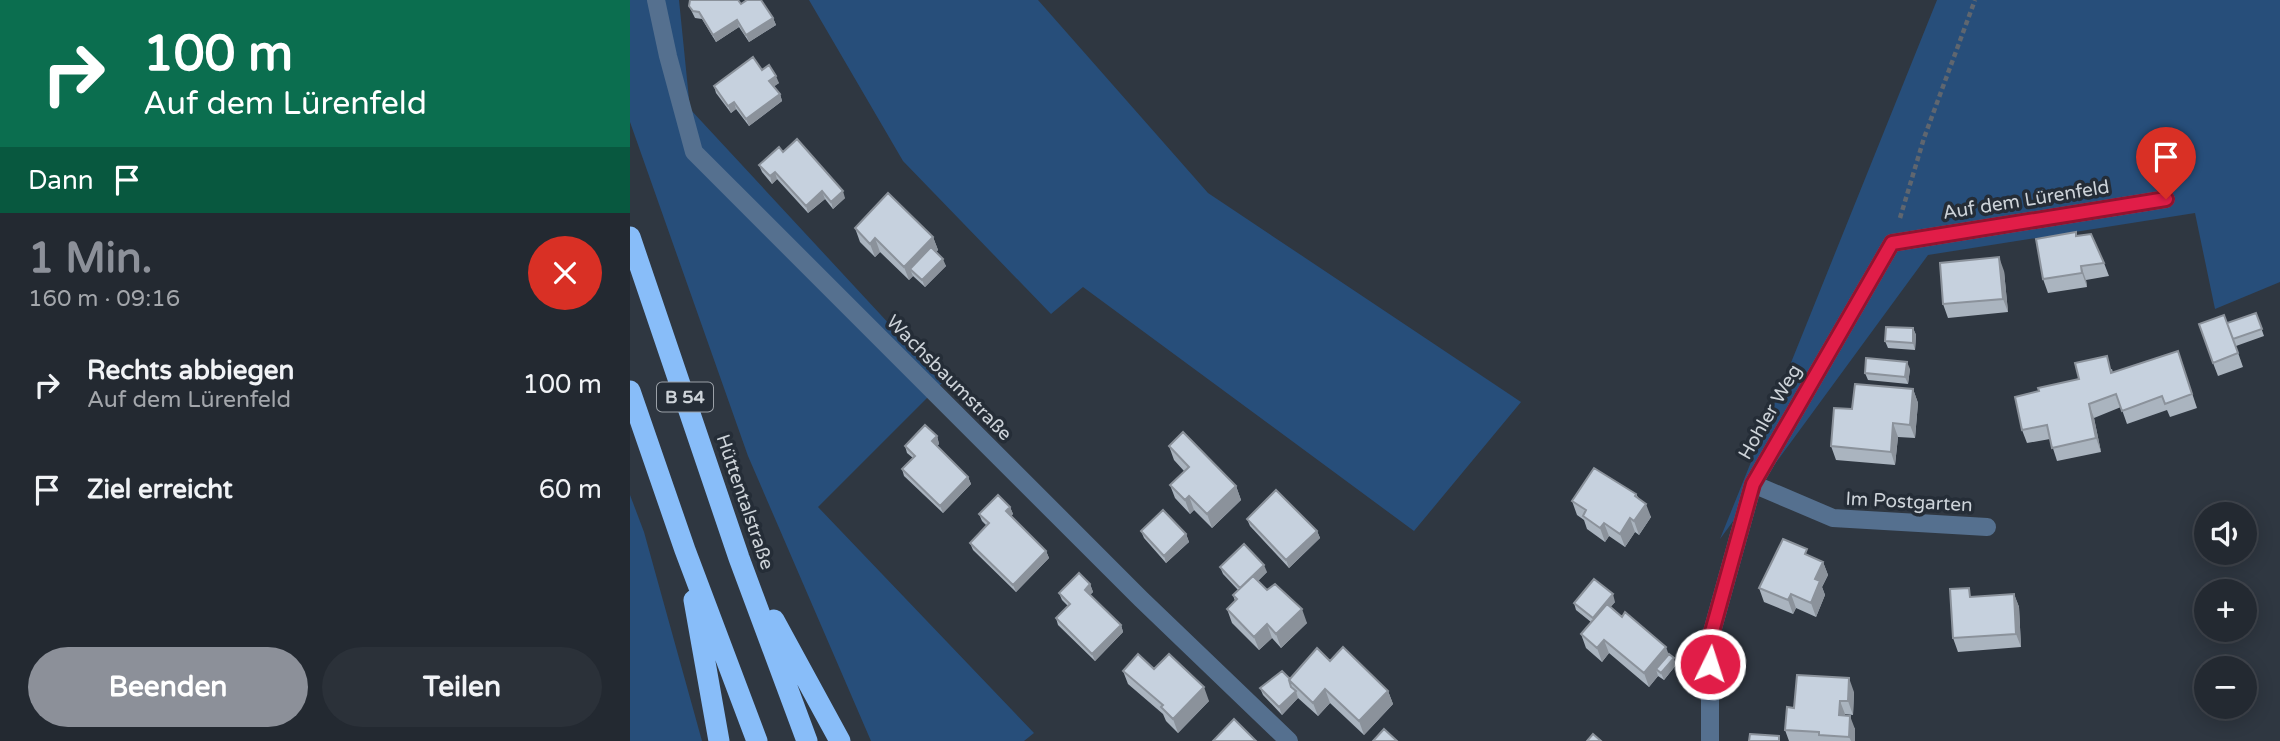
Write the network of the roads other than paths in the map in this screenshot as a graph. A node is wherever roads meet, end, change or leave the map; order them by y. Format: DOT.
graph roads {
  1 [pos="656,0"];
  2 [pos="2166,199"];
  3 [pos="630,237"];
  4 [pos="1892,243"];
  5 [pos="630,391"];
  6 [pos="1753,484"];
  7 [pos="1987,527"];
  8 [pos="685,550"];
  9 [pos="739,558"];
  10 [pos="719,741"];
  11 [pos="757,741"];
  12 [pos="807,741"];
  13 [pos="840,741"];
  14 [pos="1289,741"];
  15 [pos="1710,741"];
  1 -- 14 [label="street, Wachsbaumstraße"];
  2 -- 4 [label="street, Auf dem Lürenfeld"];
  3 -- 9 [label="highway, Hüttentalstraße / B 54"];
  4 -- 6 [label="street, Hohler Weg"];
  5 -- 8 [label="highway, B 54"];
  6 -- 7 [label="street, Im Postgarten"];
  6 -- 15 [label="street, Hohler Weg"];
  8 -- 10 [label="highway"];
  8 -- 11 [label="highway, B 54"];
  9 -- 12 [label="highway, Hüttentalstraße / B 54"];
  9 -- 13 [label="highway"];
}
